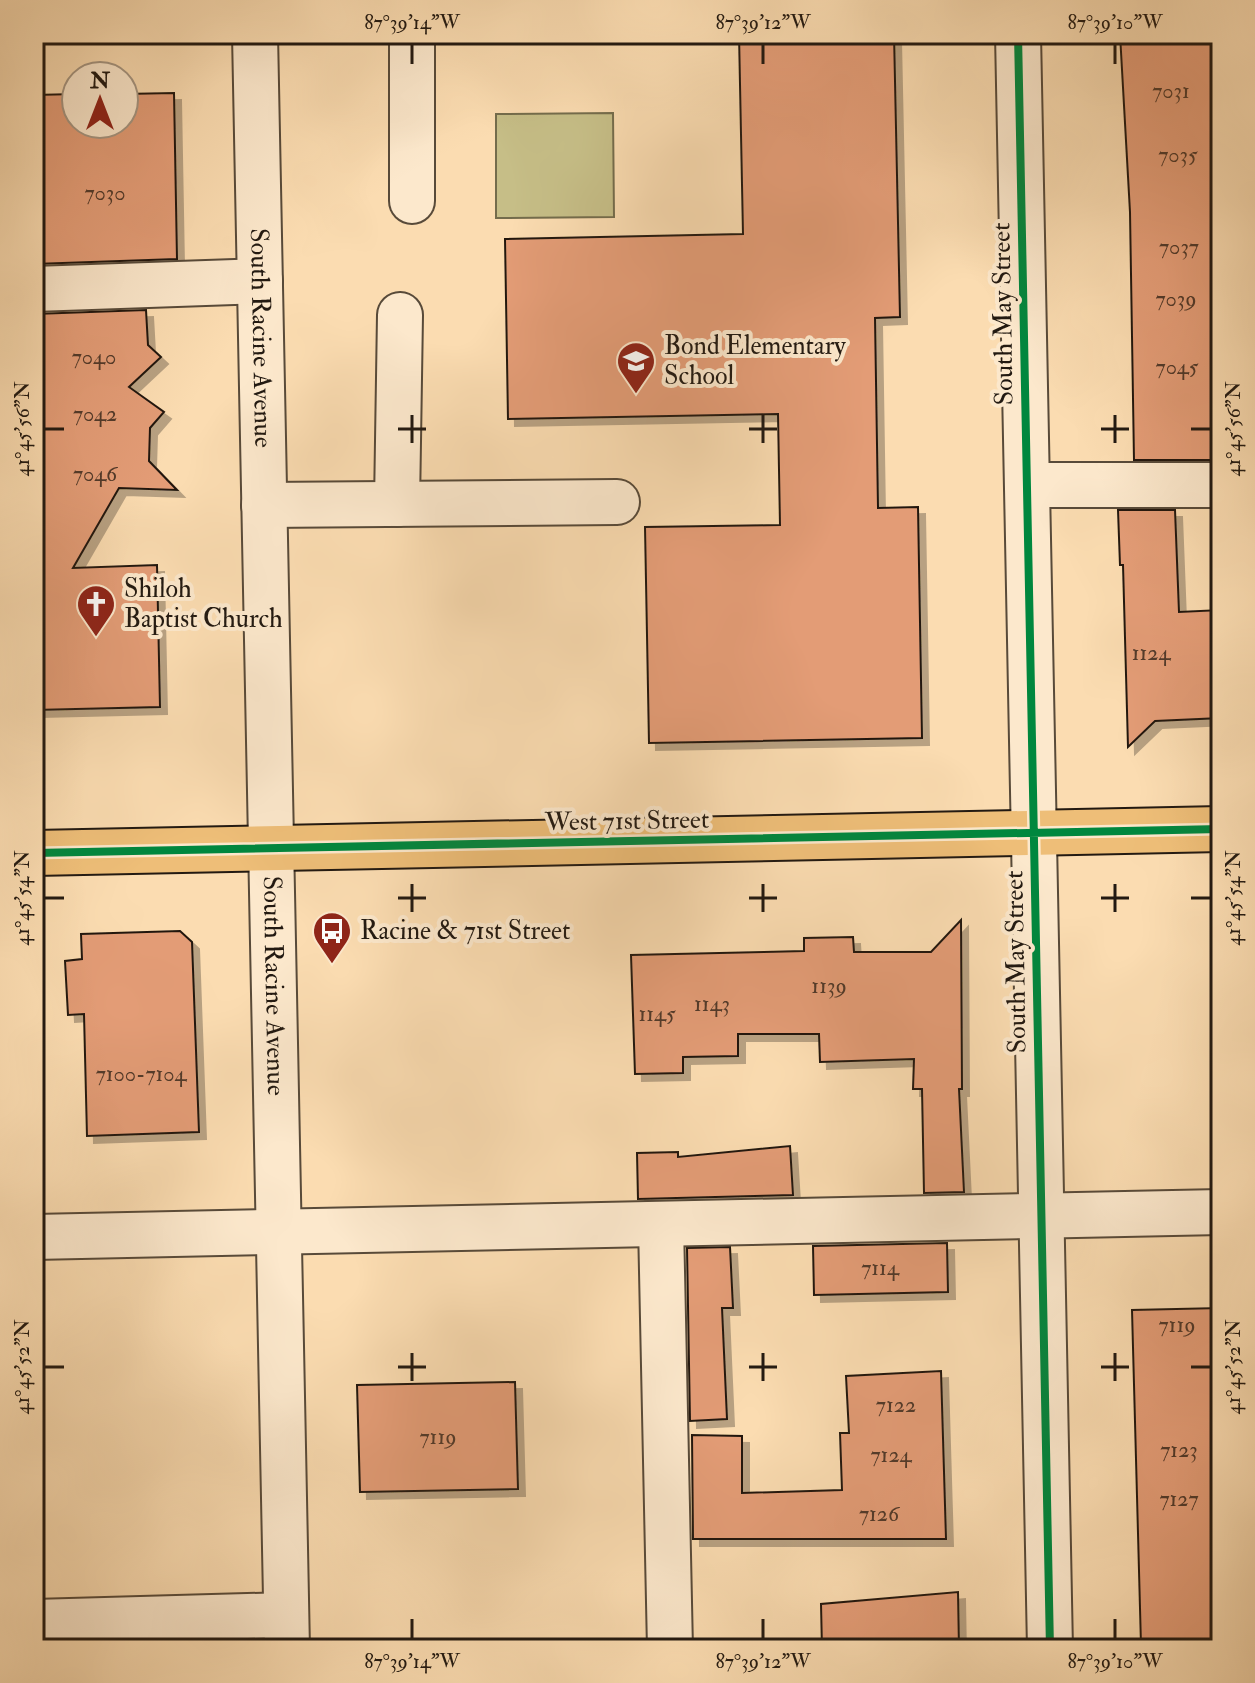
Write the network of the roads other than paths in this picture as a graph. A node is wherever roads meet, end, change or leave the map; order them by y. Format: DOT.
graph roads {
  1 [pos="255,34"];
  2 [pos="412,34"];
  3 [pos="1018,34"];
  4 [pos="412,201"];
  5 [pos="260,281"];
  6 [pos="34,289"];
  7 [pos="400,315"];
  8 [pos="1027,485"];
  9 [pos="1221,485"];
  10 [pos="617,502"];
  11 [pos="397,504"];
  12 [pos="264,505"];
  13 [pos="1221,829"];
  14 [pos="1034,832"];
  15 [pos="271,846"];
  16 [pos="34,853"];
  17 [pos="1221,1212"];
  18 [pos="1041,1216"];
  19 [pos="661,1224"];
  20 [pos="278,1232"];
  21 [pos="34,1237"];
  22 [pos="34,1622"];
  23 [pos="286,1632"];
  24 [pos="670,1649"];
  25 [pos="1050,1649"];
  1 -- 5 [label="street, South Racine Avenue"];
  2 -- 4 [label="street"];
  3 -- 8 [label="street, South May Street"];
  5 -- 6 [label="street"];
  5 -- 12 [label="street, South Racine Avenue"];
  7 -- 11 [label="street"];
  8 -- 9 [label="street"];
  8 -- 14 [label="street, South May Street"];
  10 -- 11 [label="street"];
  11 -- 12 [label="street"];
  12 -- 15 [label="street, South Racine Avenue"];
  13 -- 14 [label="main road, West 71st Street"];
  14 -- 15 [label="main road, West 71st Street"];
  14 -- 18 [label="street, South May Street"];
  15 -- 16 [label="main road, West 71st Street"];
  15 -- 20 [label="street, South Racine Avenue"];
  17 -- 18 [label="street"];
  18 -- 19 [label="street"];
  18 -- 25 [label="street, South May Street"];
  19 -- 20 [label="street"];
  19 -- 24 [label="street"];
  20 -- 21 [label="street"];
  20 -- 23 [label="street, South Racine Avenue"];
  22 -- 23 [label="street"];
}
